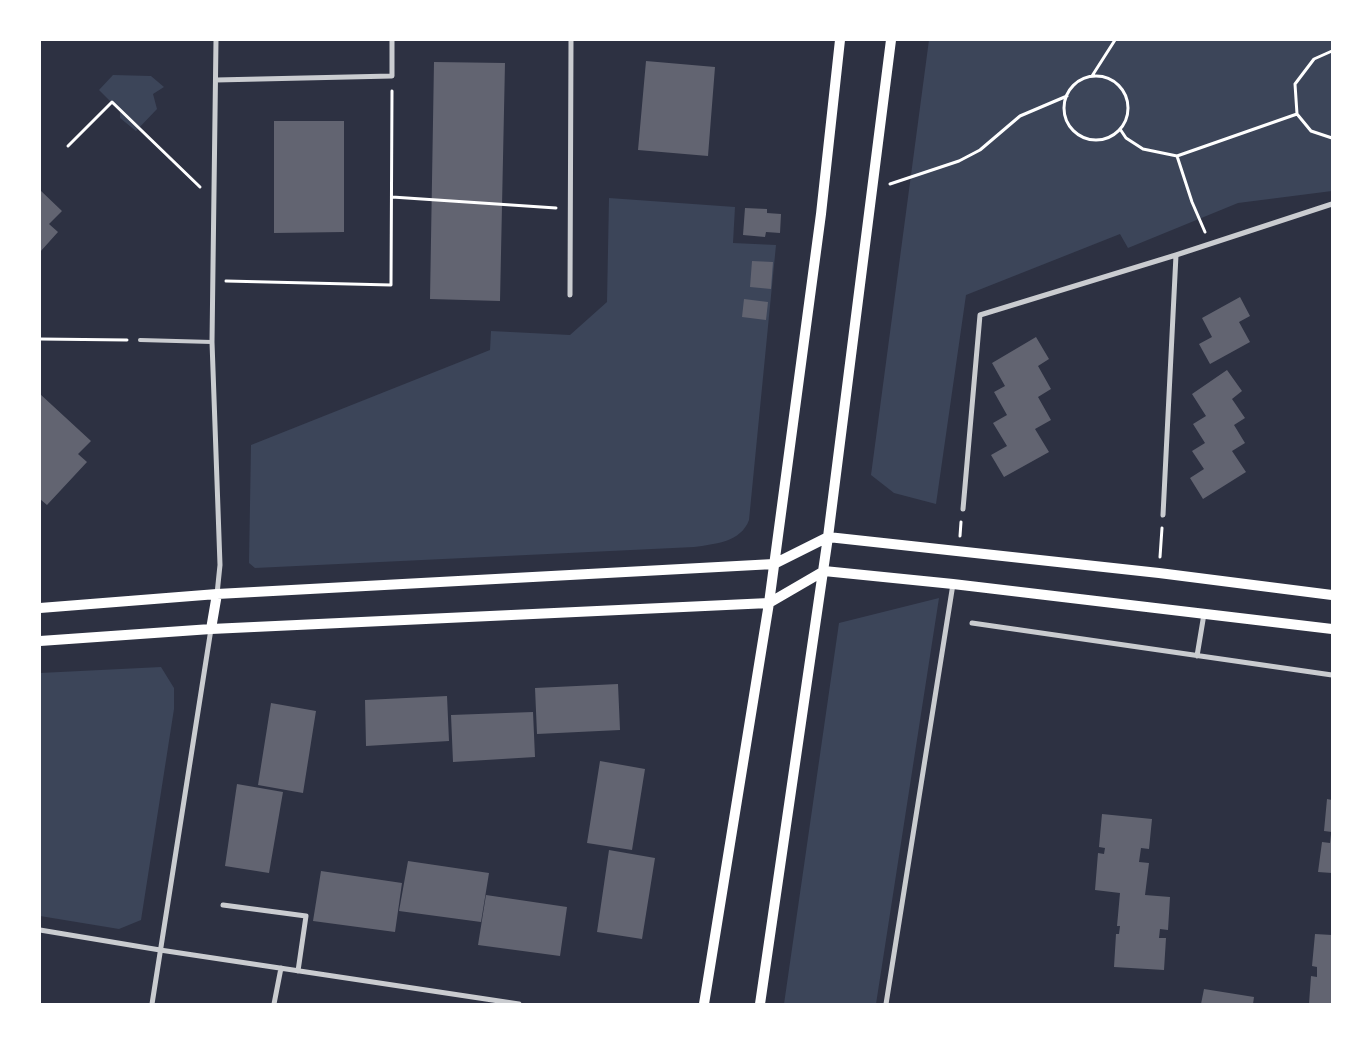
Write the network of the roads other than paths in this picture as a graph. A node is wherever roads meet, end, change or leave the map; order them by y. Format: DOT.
graph roads {
  1 [pos="216,40"];
  2 [pos="392,40"];
  3 [pos="571,40"];
  4 [pos="840,40"];
  5 [pos="891,40"];
  6 [pos="216,80"];
  7 [pos="1332,204"];
  8 [pos="1176,255"];
  9 [pos="570,295"];
  10 [pos="140,340"];
  11 [pos="212,342"];
  12 [pos="963,509"];
  13 [pos="1163,515"];
  14 [pos="828,537"];
  15 [pos="774,564"];
  16 [pos="824,571"];
  17 [pos="953,584"];
  18 [pos="217,594"];
  19 [pos="1332,595"];
  20 [pos="769,604"];
  21 [pos="40,608"];
  22 [pos="1204,614"];
  23 [pos="972,623"];
  24 [pos="211,629"];
  25 [pos="1332,630"];
  26 [pos="40,641"];
  27 [pos="1197,656"];
  28 [pos="1332,675"];
  29 [pos="223,905"];
  30 [pos="40,930"];
  31 [pos="160,950"];
  32 [pos="281,968"];
  33 [pos="298,971"];
  34 [pos="152,1004"];
  35 [pos="274,1004"];
  36 [pos="519,1004"];
  37 [pos="704,1004"];
  38 [pos="760,1004"];
  39 [pos="886,1004"];
  1 -- 6 [label="street"];
  2 -- 6 [label="street"];
  3 -- 9 [label="street"];
  4 -- 15 [label="main road"];
  5 -- 14 [label="main road"];
  6 -- 11 [label="street"];
  7 -- 8 [label="street"];
  8 -- 12 [label="street"];
  8 -- 13 [label="street"];
  10 -- 11 [label="lane"];
  11 -- 18 [label="street"];
  14 -- 15 [label="main road"];
  14 -- 16 [label="main road"];
  14 -- 19 [label="main road"];
  15 -- 18 [label="main road"];
  15 -- 20 [label="main road"];
  16 -- 17 [label="main road"];
  16 -- 20 [label="main road"];
  16 -- 38 [label="main road"];
  17 -- 22 [label="main road"];
  17 -- 39 [label="street"];
  18 -- 21 [label="main road"];
  18 -- 24 [label="main road"];
  20 -- 24 [label="main road"];
  20 -- 37 [label="main road"];
  22 -- 25 [label="main road"];
  22 -- 27 [label="street"];
  23 -- 27 [label="street"];
  24 -- 26 [label="main road"];
  24 -- 31 [label="street"];
  27 -- 28 [label="street"];
  29 -- 33 [label="street"];
  30 -- 31 [label="street"];
  31 -- 32 [label="street"];
  31 -- 34 [label="street"];
  32 -- 33 [label="street"];
  32 -- 35 [label="street"];
  33 -- 36 [label="street"];
}
